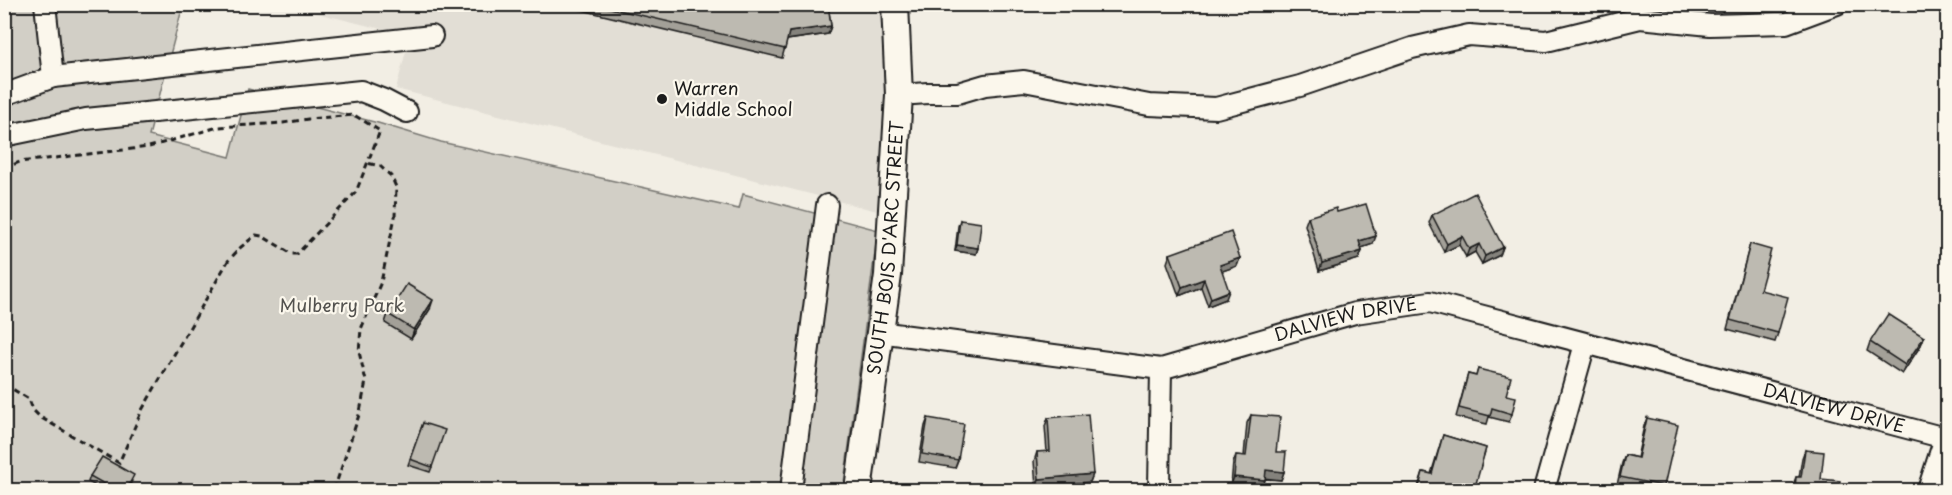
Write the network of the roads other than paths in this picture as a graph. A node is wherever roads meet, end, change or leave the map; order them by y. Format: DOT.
graph roads {
  1 [pos="45,4"];
  2 [pos="895,4"];
  3 [pos="1837,4"];
  4 [pos="432,36"];
  5 [pos="53,77"];
  6 [pos="4,95"];
  7 [pos="899,95"];
  8 [pos="407,112"];
  9 [pos="4,136"];
  10 [pos="827,205"];
  11 [pos="879,332"];
  12 [pos="1585,344"];
  13 [pos="1161,369"];
  14 [pos="1159,487"];
  15 [pos="791,490"];
  16 [pos="858,490"];
  17 [pos="1544,490"];
  18 [pos="1928,490"];
  1 -- 5 [label="street"];
  2 -- 7 [label="main road, SOUTH BOIS D'ARC STREET"];
  3 -- 7 [label="street"];
  4 -- 5 [label="street"];
  5 -- 6 [label="street"];
  7 -- 11 [label="main road, SOUTH BOIS D'ARC STREET"];
  8 -- 9 [label="street"];
  10 -- 15 [label="street"];
  11 -- 13 [label="street, DALVIEW DRIVE"];
  11 -- 16 [label="main road, SOUTH BOIS D'ARC STREET"];
  12 -- 13 [label="street, DALVIEW DRIVE"];
  12 -- 17 [label="street"];
  12 -- 18 [label="street, DALVIEW DRIVE"];
  13 -- 14 [label="street"];
}
